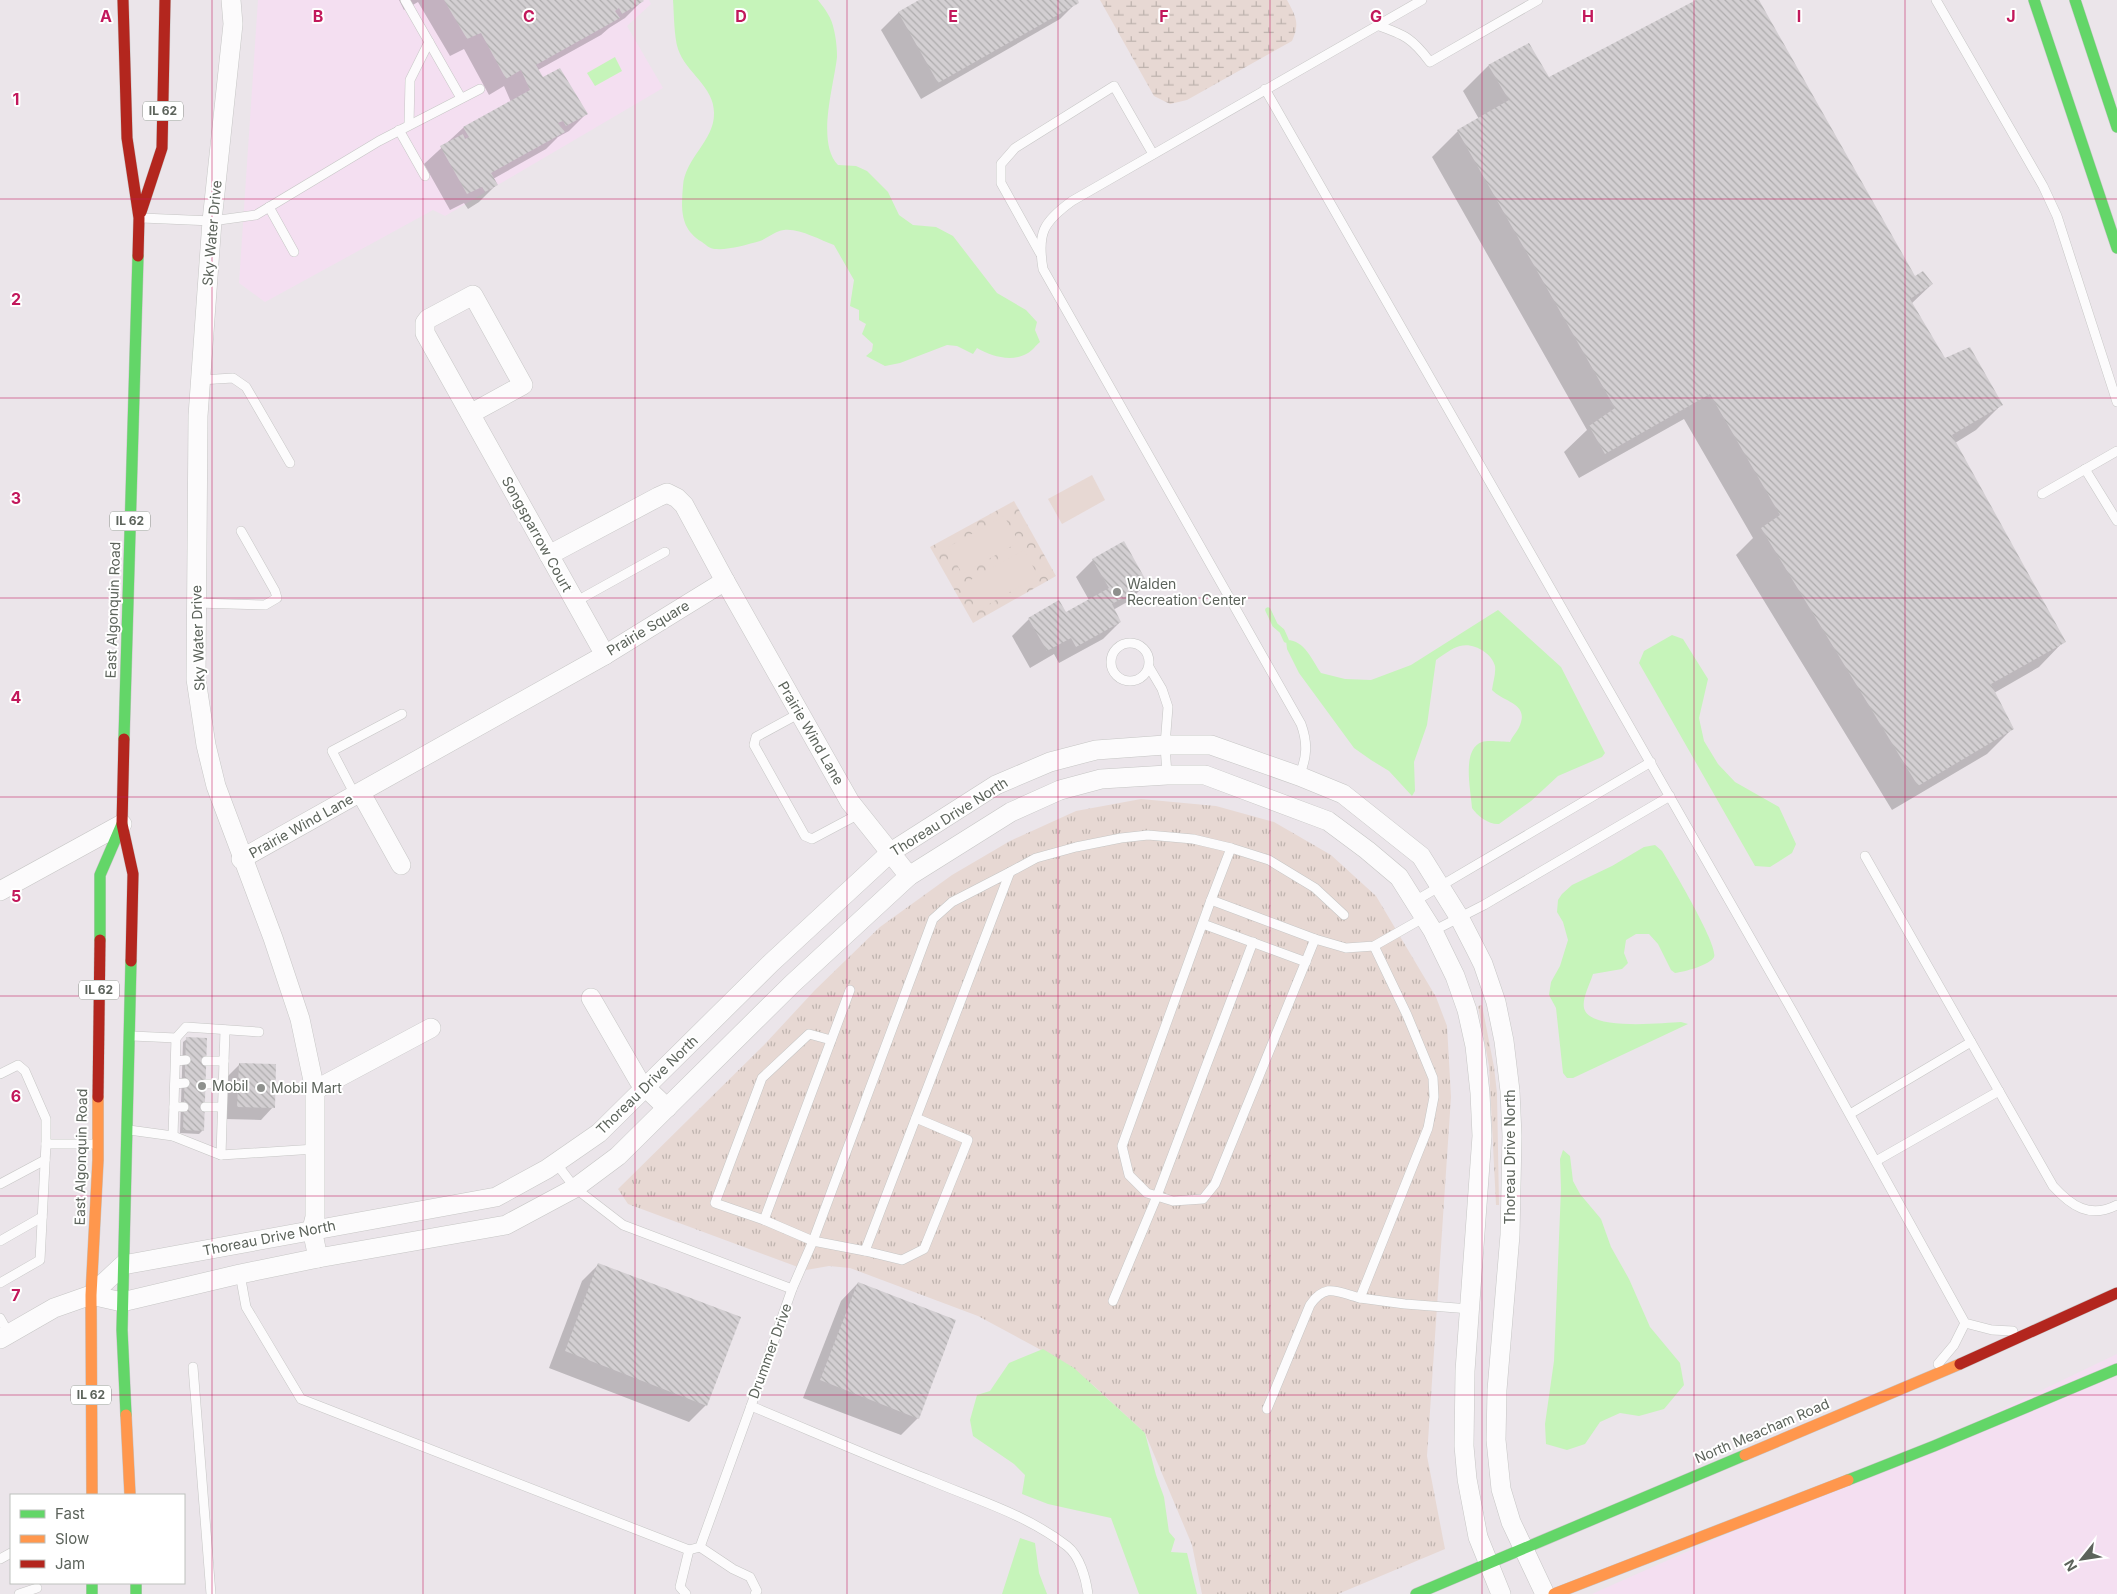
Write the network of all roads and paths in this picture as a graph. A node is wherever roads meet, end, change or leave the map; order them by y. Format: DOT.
graph roads {
  1 [pos="123,0"];
  2 [pos="166,0"];
  3 [pos="231,0"];
  4 [pos="405,0"];
  5 [pos="1422,0"];
  6 [pos="1538,0"];
  7 [pos="1936,0"];
  8 [pos="2034,0"];
  9 [pos="2075,0"];
  10 [pos="1377,25"];
  11 [pos="429,42"];
  12 [pos="480,89"];
  13 [pos="1265,89"];
  14 [pos="462,98"];
  15 [pos="409,125"];
  16 [pos="2117,127"];
  17 [pos="399,130"];
  18 [pos="1153,154"];
  19 [pos="425,176"];
  20 [pos="269,207"];
  21 [pos="139,218"];
  22 [pos="212,221"];
  23 [pos="2117,248"];
  24 [pos="294,252"];
  25 [pos="1040,253"];
  26 [pos="200,380"];
  27 [pos="2117,402"];
  28 [pos="470,414"];
  29 [pos="2117,451"];
  30 [pos="290,464"];
  31 [pos="2085,468"];
  32 [pos="2042,494"];
  33 [pos="2117,522"];
  34 [pos="241,531"];
  35 [pos="665,552"];
  36 [pos="549,555"];
  37 [pos="725,581"];
  38 [pos="575,602"];
  39 [pos="196,603"];
  40 [pos="605,654"];
  41 [pos="1149,666"];
  42 [pos="800,713"];
  43 [pos="402,714"];
  44 [pos="1165,745"];
  45 [pos="1650,762"];
  46 [pos="1167,775"];
  47 [pos="1299,776"];
  48 [pos="358,794"];
  49 [pos="1670,796"];
  50 [pos="860,814"];
  51 [pos="122,824"];
  52 [pos="1231,848"];
  53 [pos="891,852"];
  54 [pos="1865,856"];
  55 [pos="242,859"];
  56 [pos="401,865"];
  57 [pos="1010,872"];
  58 [pos="910,876"];
  59 [pos="1440,887"];
  60 [pos="0,891"];
  61 [pos="1211,900"];
  62 [pos="1415,901"];
  63 [pos="1344,915"];
  64 [pos="1459,917"];
  65 [pos="1202,924"];
  66 [pos="1429,924"];
  67 [pos="1315,939"];
  68 [pos="1253,942"];
  69 [pos="1374,946"];
  70 [pos="1306,962"];
  71 [pos="850,990"];
  72 [pos="591,998"];
  73 [pos="431,1028"];
  74 [pos="225,1030"];
  75 [pos="259,1032"];
  76 [pos="129,1036"];
  77 [pos="176,1038"];
  78 [pos="831,1040"];
  79 [pos="1971,1042"];
  80 [pos="186,1060"];
  81 [pos="176,1061"];
  82 [pos="206,1061"];
  83 [pos="224,1061"];
  84 [pos="0,1074"];
  85 [pos="185,1083"];
  86 [pos="175,1084"];
  87 [pos="206,1084"];
  88 [pos="223,1084"];
  89 [pos="645,1087"];
  90 [pos="315,1090"];
  91 [pos="1999,1091"];
  92 [pos="174,1107"];
  93 [pos="184,1107"];
  94 [pos="205,1107"];
  95 [pos="222,1107"];
  96 [pos="666,1108"];
  97 [pos="1850,1114"];
  98 [pos="916,1118"];
  99 [pos="126,1130"];
  100 [pos="173,1136"];
  101 [pos="46,1144"];
  102 [pos="98,1144"];
  103 [pos="315,1149"];
  104 [pos="221,1155"];
  105 [pos="45,1160"];
  106 [pos="1876,1161"];
  107 [pos="556,1163"];
  108 [pos="0,1184"];
  109 [pos="575,1188"];
  110 [pos="1157,1196"];
  111 [pos="2117,1205"];
  112 [pos="42,1217"];
  113 [pos="764,1220"];
  114 [pos="312,1229"];
  115 [pos="0,1240"];
  116 [pos="813,1240"];
  117 [pos="865,1251"];
  118 [pos="318,1258"];
  119 [pos="123,1265"];
  120 [pos="240,1274"];
  121 [pos="0,1283"];
  122 [pos="792,1289"];
  123 [pos="2117,1293"];
  124 [pos="91,1295"];
  125 [pos="1360,1298"];
  126 [pos="122,1302"];
  127 [pos="1113,1302"];
  128 [pos="1470,1309"];
  129 [pos="1965,1323"];
  130 [pos="2042,1327"];
  131 [pos="3,1330"];
  132 [pos="193,1366"];
  133 [pos="2117,1369"];
  134 [pos="1897,1390"];
  135 [pos="751,1406"];
  136 [pos="1267,1409"];
  137 [pos="92,1494"];
  138 [pos="130,1494"];
  139 [pos="700,1547"];
  140 [pos="1523,1548"];
  141 [pos="689,1550"];
  142 [pos="1489,1563"];
  143 [pos="37,1588"];
  144 [pos="19,1594"];
  145 [pos="211,1594"];
  146 [pos="686,1594"];
  147 [pos="755,1594"];
  148 [pos="1088,1594"];
  149 [pos="1416,1594"];
  150 [pos="1501,1594"];
  151 [pos="1545,1594"];
  152 [pos="1554,1594"];
  1 -- 21 [label="main road, East Algonquin Road / IL 62"];
  2 -- 21 [label="main road, East Algonquin Road / IL 62"];
  3 -- 22 [label="street, Sky Water Drive"];
  4 -- 11 [label="lane"];
  5 -- 10 [label="lane"];
  6 -- 10 [label="lane"];
  7 -- 27 [label="lane"];
  8 -- 23 [label="main road"];
  9 -- 16 [label="main road"];
  10 -- 13 [label="lane"];
  11 -- 14 [label="lane"];
  11 -- 15 [label="lane"];
  12 -- 14 [label="lane"];
  13 -- 18 [label="lane"];
  13 -- 45 [label="lane"];
  14 -- 15 [label="lane"];
  15 -- 17 [label="lane"];
  17 -- 19 [label="lane"];
  17 -- 20 [label="lane"];
  18 -- 25 [label="lane"];
  18 -- 25 [label="lane"];
  20 -- 22 [label="lane"];
  20 -- 24 [label="lane"];
  21 -- 22 [label="lane"];
  21 -- 51 [label="main road, East Algonquin Road / IL 62"];
  22 -- 26 [label="street, Sky Water Drive"];
  25 -- 47 [label="lane"];
  26 -- 30 [label="lane"];
  26 -- 39 [label="street, Sky Water Drive"];
  28 -- 28 [label="street, Songsparrow Court"];
  28 -- 36 [label="street, Songsparrow Court"];
  29 -- 31 [label="lane"];
  31 -- 32 [label="lane"];
  31 -- 33 [label="lane"];
  34 -- 39 [label="lane"];
  35 -- 38 [label="lane"];
  36 -- 37 [label="street"];
  36 -- 38 [label="street, Songsparrow Court"];
  37 -- 40 [label="street, Prairie Square"];
  37 -- 42 [label="street, Prairie Wind Lane"];
  38 -- 40 [label="street, Songsparrow Court"];
  39 -- 55 [label="street, Sky Water Drive"];
  40 -- 48 [label="street, Prairie Square"];
  41 -- 41 [label="lane"];
  41 -- 44 [label="lane"];
  42 -- 50 [label="street, Prairie Wind Lane"];
  42 -- 50 [label="lane"];
  43 -- 48 [label="lane"];
  44 -- 46 [label="lane"];
  44 -- 47 [label="street, Thoreau Drive North"];
  44 -- 53 [label="street, Thoreau Drive North"];
  45 -- 49 [label="lane"];
  45 -- 59 [label="lane"];
  46 -- 58 [label="street, Thoreau Drive North"];
  46 -- 62 [label="street, Thoreau Drive North"];
  47 -- 59 [label="street, Thoreau Drive North"];
  48 -- 55 [label="street, Prairie Wind Lane"];
  48 -- 56 [label="street"];
  49 -- 64 [label="lane"];
  49 -- 97 [label="lane"];
  50 -- 53 [label="street, Prairie Wind Lane"];
  51 -- 60 [label="street"];
  51 -- 76 [label="main road, East Algonquin Road / IL 62"];
  51 -- 102 [label="main road, East Algonquin Road / IL 62"];
  52 -- 57 [label="lane"];
  52 -- 61 [label="lane"];
  52 -- 63 [label="lane"];
  53 -- 58 [label="street, Prairie Wind Lane"];
  53 -- 89 [label="street, Thoreau Drive North"];
  54 -- 79 [label="lane"];
  55 -- 90 [label="street, Sky Water Drive"];
  57 -- 98 [label="lane"];
  57 -- 116 [label="lane"];
  58 -- 96 [label="street, Thoreau Drive North"];
  59 -- 62 [label="lane"];
  59 -- 64 [label="street, Thoreau Drive North"];
  61 -- 65 [label="lane"];
  61 -- 67 [label="lane"];
  62 -- 66 [label="street, Thoreau Drive North"];
  64 -- 66 [label="lane"];
  64 -- 140 [label="street, Thoreau Drive North"];
  65 -- 68 [label="lane"];
  65 -- 110 [label="lane"];
  66 -- 69 [label="lane"];
  66 -- 128 [label="street, Thoreau Drive North"];
  67 -- 69 [label="lane"];
  67 -- 70 [label="lane"];
  68 -- 70 [label="lane"];
  68 -- 110 [label="lane"];
  69 -- 125 [label="lane"];
  70 -- 110 [label="lane"];
  71 -- 78 [label="lane"];
  72 -- 89 [label="street"];
  73 -- 90 [label="street"];
  74 -- 75 [label="lane"];
  74 -- 77 [label="lane"];
  74 -- 83 [label="lane"];
  76 -- 77 [label="lane"];
  76 -- 99 [label="main road, East Algonquin Road / IL 62"];
  77 -- 81 [label="lane"];
  78 -- 113 [label="lane"];
  78 -- 113 [label="lane"];
  79 -- 91 [label="lane"];
  79 -- 97 [label="lane"];
  80 -- 81 [label="lane"];
  81 -- 86 [label="lane"];
  82 -- 83 [label="lane"];
  83 -- 88 [label="lane"];
  84 -- 101 [label="lane"];
  85 -- 86 [label="lane"];
  86 -- 92 [label="lane"];
  87 -- 88 [label="lane"];
  88 -- 95 [label="lane"];
  89 -- 96 [label="street"];
  89 -- 107 [label="street, Thoreau Drive North"];
  90 -- 103 [label="street, Sky Water Drive"];
  91 -- 106 [label="lane"];
  91 -- 111 [label="lane"];
  92 -- 93 [label="lane"];
  92 -- 100 [label="lane"];
  94 -- 95 [label="lane"];
  95 -- 104 [label="lane"];
  96 -- 109 [label="street, Thoreau Drive North"];
  97 -- 106 [label="lane"];
  98 -- 117 [label="lane"];
  98 -- 117 [label="lane"];
  99 -- 100 [label="lane"];
  99 -- 119 [label="main road, East Algonquin Road / IL 62"];
  100 -- 104 [label="lane"];
  101 -- 102 [label="lane"];
  101 -- 105 [label="lane"];
  102 -- 124 [label="main road, East Algonquin Road / IL 62"];
  103 -- 104 [label="lane"];
  103 -- 114 [label="street, Sky Water Drive"];
  105 -- 108 [label="lane"];
  105 -- 112 [label="lane"];
  106 -- 129 [label="lane"];
  107 -- 109 [label="lane, Drummer Drive"];
  107 -- 114 [label="street, Thoreau Drive North"];
  109 -- 118 [label="street, Thoreau Drive North"];
  109 -- 122 [label="lane, Drummer Drive"];
  110 -- 127 [label="lane"];
  112 -- 115 [label="lane"];
  112 -- 121 [label="lane"];
  113 -- 116 [label="lane"];
  114 -- 118 [label="street, Sky Water Drive"];
  114 -- 119 [label="street, Thoreau Drive North"];
  116 -- 117 [label="lane"];
  116 -- 122 [label="lane"];
  118 -- 120 [label="street, Thoreau Drive North"];
  119 -- 124 [label="street"];
  119 -- 126 [label="main road, East Algonquin Road / IL 62"];
  120 -- 126 [label="street, Thoreau Drive North"];
  120 -- 141 [label="lane"];
  122 -- 135 [label="lane, Drummer Drive"];
  123 -- 130 [label="main road, North Meacham Road"];
  124 -- 126 [label="street"];
  124 -- 131 [label="street"];
  124 -- 137 [label="main road, East Algonquin Road / IL 62"];
  125 -- 128 [label="lane"];
  125 -- 136 [label="lane"];
  126 -- 138 [label="main road, East Algonquin Road / IL 62"];
  128 -- 142 [label="street, Thoreau Drive North"];
  129 -- 130 [label="lane"];
  129 -- 134 [label="lane"];
  130 -- 134 [label="main road, North Meacham Road"];
  132 -- 145 [label="lane"];
  133 -- 152 [label="main road"];
  134 -- 140 [label="main road, North Meacham Road"];
  135 -- 139 [label="lane"];
  135 -- 148 [label="lane, Drummer Drive"];
  139 -- 141 [label="lane"];
  139 -- 147 [label="lane"];
  140 -- 142 [label="main road, North Meacham Road"];
  140 -- 151 [label="street, Thoreau Drive North"];
  141 -- 146 [label="lane"];
  142 -- 149 [label="main road, North Meacham Road"];
  142 -- 150 [label="street, Thoreau Drive North"];
  143 -- 144 [label="lane"];
}
